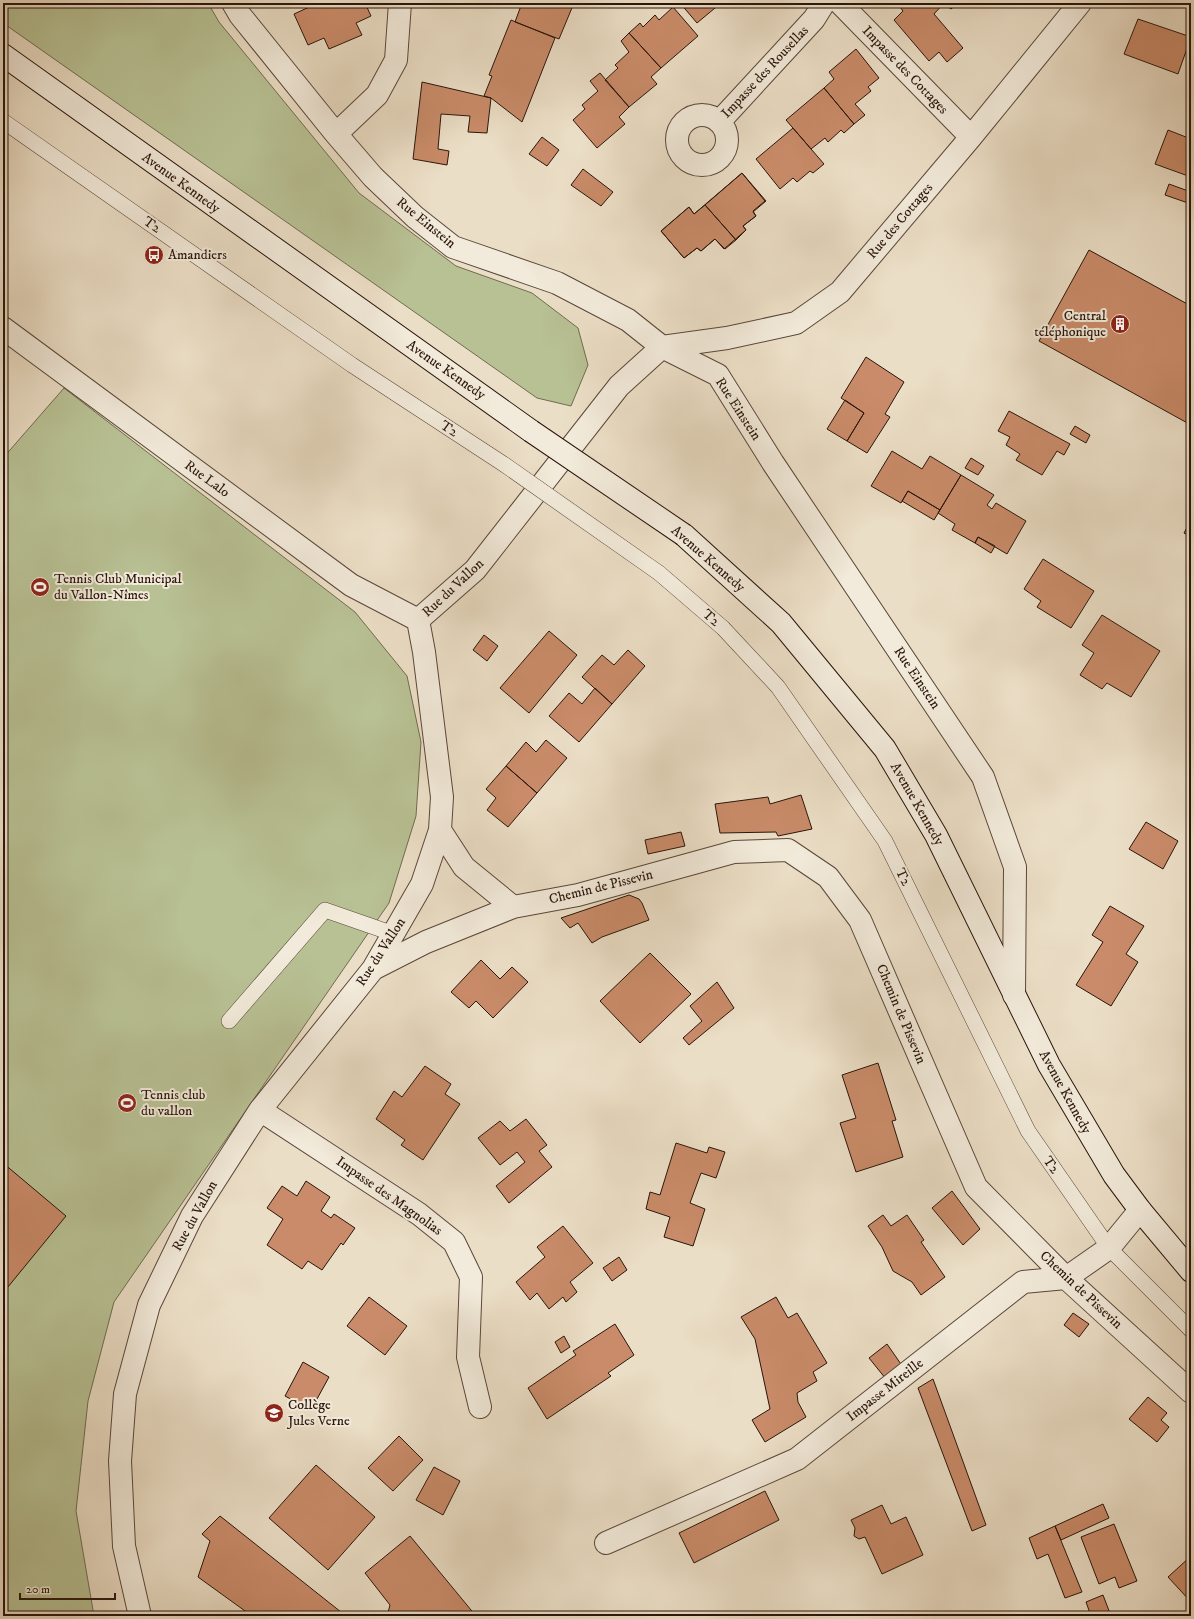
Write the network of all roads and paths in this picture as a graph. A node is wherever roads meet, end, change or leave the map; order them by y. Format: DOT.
graph roads {
  1 [pos="232,3"];
  2 [pos="400,3"];
  3 [pos="824,3"];
  4 [pos="840,3"];
  5 [pos="1080,3"];
  6 [pos="3,55"];
  7 [pos="3,121"];
  8 [pos="719,122"];
  9 [pos="336,134"];
  10 [pos="971,137"];
  11 [pos="3,328"];
  12 [pos="662,347"];
  13 [pos="418,620"];
  14 [pos="440,830"];
  15 [pos="513,907"];
  16 [pos="394,934"];
  17 [pos="373,969"];
  18 [pos="1014,995"];
  19 [pos="229,1021"];
  20 [pos="260,1110"];
  21 [pos="1140,1210"];
  22 [pos="1109,1248"];
  23 [pos="1188,1263"];
  24 [pos="1066,1278"];
  25 [pos="1191,1330"];
  26 [pos="1191,1392"];
  27 [pos="480,1407"];
  28 [pos="606,1543"];
  29 [pos="140,1616"];
  1 -- 9 [label="street, Rue Einstein"];
  2 -- 9 [label="street"];
  3 -- 8 [label="street, Impasse des Rousellas"];
  4 -- 10 [label="street, Impasse des Cottages"];
  5 -- 10 [label="street, Rue des Cottages"];
  6 -- 18 [label="street, Avenue Kennedy, bridge"];
  7 -- 22 [label="lane, T2, bridge"];
  9 -- 12 [label="street, Rue Einstein"];
  10 -- 12 [label="street, Rue des Cottages"];
  11 -- 13 [label="street, Rue Lalo"];
  12 -- 13 [label="street, Rue du Vallon"];
  12 -- 18 [label="street, Rue Einstein"];
  13 -- 14 [label="street, Rue du Vallon"];
  14 -- 15 [label="street"];
  14 -- 16 [label="street, Rue du Vallon"];
  15 -- 17 [label="street, Chemin de Pissevin"];
  15 -- 24 [label="street, Chemin de Pissevin"];
  16 -- 17 [label="street, Rue du Vallon"];
  16 -- 19 [label="lane"];
  17 -- 20 [label="street, Rue du Vallon"];
  18 -- 21 [label="street, Avenue Kennedy"];
  20 -- 27 [label="street, Impasse des Magnolias"];
  20 -- 29 [label="street, Rue du Vallon"];
  21 -- 22 [label="street, Impasse Mireille"];
  21 -- 23 [label="street, Avenue Kennedy"];
  22 -- 24 [label="street, Impasse Mireille"];
  22 -- 25 [label="lane, T2"];
  24 -- 26 [label="street, Chemin de Pissevin"];
  24 -- 28 [label="street, Impasse Mireille"];
}
